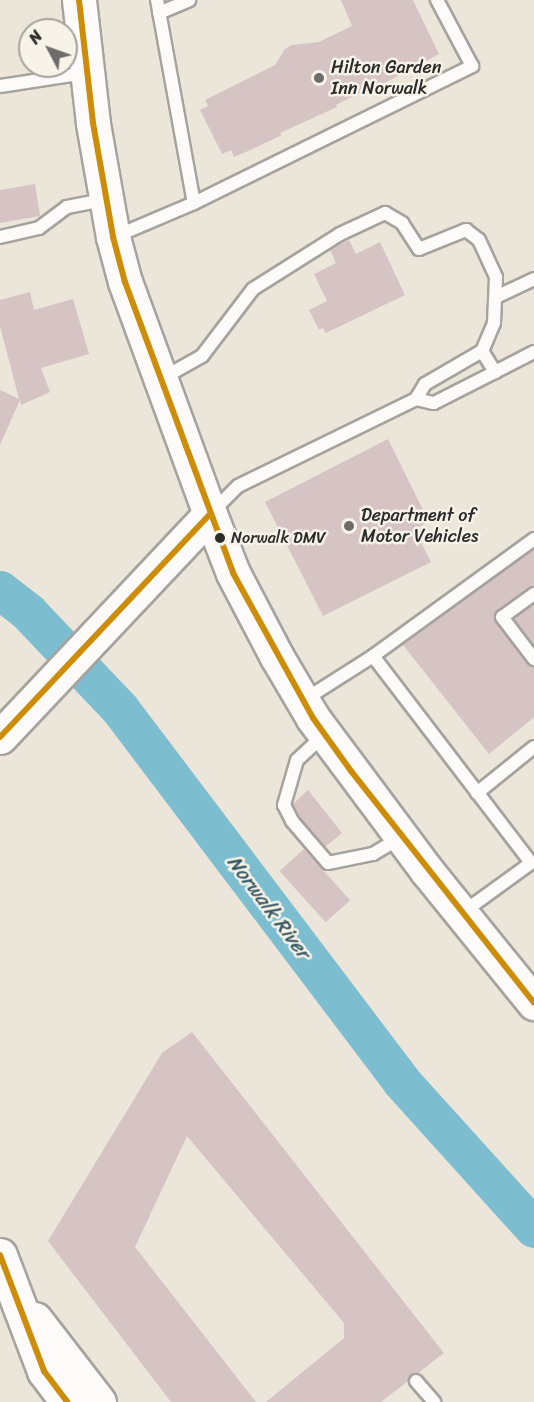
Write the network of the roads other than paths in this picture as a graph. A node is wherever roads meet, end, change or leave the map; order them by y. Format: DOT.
graph roads {
  1 [pos="79,0"];
  2 [pos="157,0"];
  3 [pos="189,0"];
  4 [pos="437,0"];
  5 [pos="159,13"];
  6 [pos="86,73"];
  7 [pos="0,86"];
  8 [pos="105,200"];
  9 [pos="194,203"];
  10 [pos="0,237"];
  11 [pos="113,237"];
  12 [pos="534,279"];
  13 [pos="496,297"];
  14 [pos="482,351"];
  15 [pos="534,352"];
  16 [pos="495,372"];
  17 [pos="160,380"];
  18 [pos="416,399"];
  19 [pos="210,514"];
  20 [pos="534,539"];
  21 [pos="534,594"];
  22 [pos="373,656"];
  23 [pos="534,659"];
  24 [pos="303,701"];
  25 [pos="325,735"];
  26 [pos="0,737"];
  27 [pos="534,747"];
  28 [pos="477,793"];
  29 [pos="402,837"];
  30 [pos="532,865"];
  31 [pos="462,913"];
  32 [pos="534,1003"];
  33 [pos="0,1255"];
  34 [pos="12,1289"];
  35 [pos="416,1381"];
  36 [pos="67,1402"];
  37 [pos="99,1402"];
  38 [pos="434,1402"];
  1 -- 6 [label="main road"];
  2 -- 5 [label="lane"];
  3 -- 5 [label="lane"];
  4 -- 9 [label="lane"];
  5 -- 9 [label="lane"];
  6 -- 7 [label="lane"];
  6 -- 8 [label="main road"];
  8 -- 10 [label="lane"];
  8 -- 11 [label="main road"];
  9 -- 11 [label="lane"];
  11 -- 17 [label="main road"];
  12 -- 13 [label="lane"];
  13 -- 14 [label="lane"];
  13 -- 17 [label="lane"];
  14 -- 16 [label="lane"];
  14 -- 18 [label="lane"];
  15 -- 16 [label="lane"];
  16 -- 18 [label="lane"];
  17 -- 19 [label="main road"];
  18 -- 19 [label="lane"];
  19 -- 24 [label="main road"];
  19 -- 26 [label="main road"];
  20 -- 22 [label="lane"];
  21 -- 23 [label="lane"];
  22 -- 24 [label="lane"];
  22 -- 28 [label="lane"];
  24 -- 25 [label="main road"];
  25 -- 29 [label="main road"];
  25 -- 29 [label="lane"];
  27 -- 28 [label="lane"];
  28 -- 30 [label="lane"];
  29 -- 31 [label="main road"];
  30 -- 31 [label="lane"];
  31 -- 32 [label="main road"];
  33 -- 34 [label="main road"];
  34 -- 36 [label="main road"];
  34 -- 37 [label="main road"];
  35 -- 38 [label="lane"];
}
